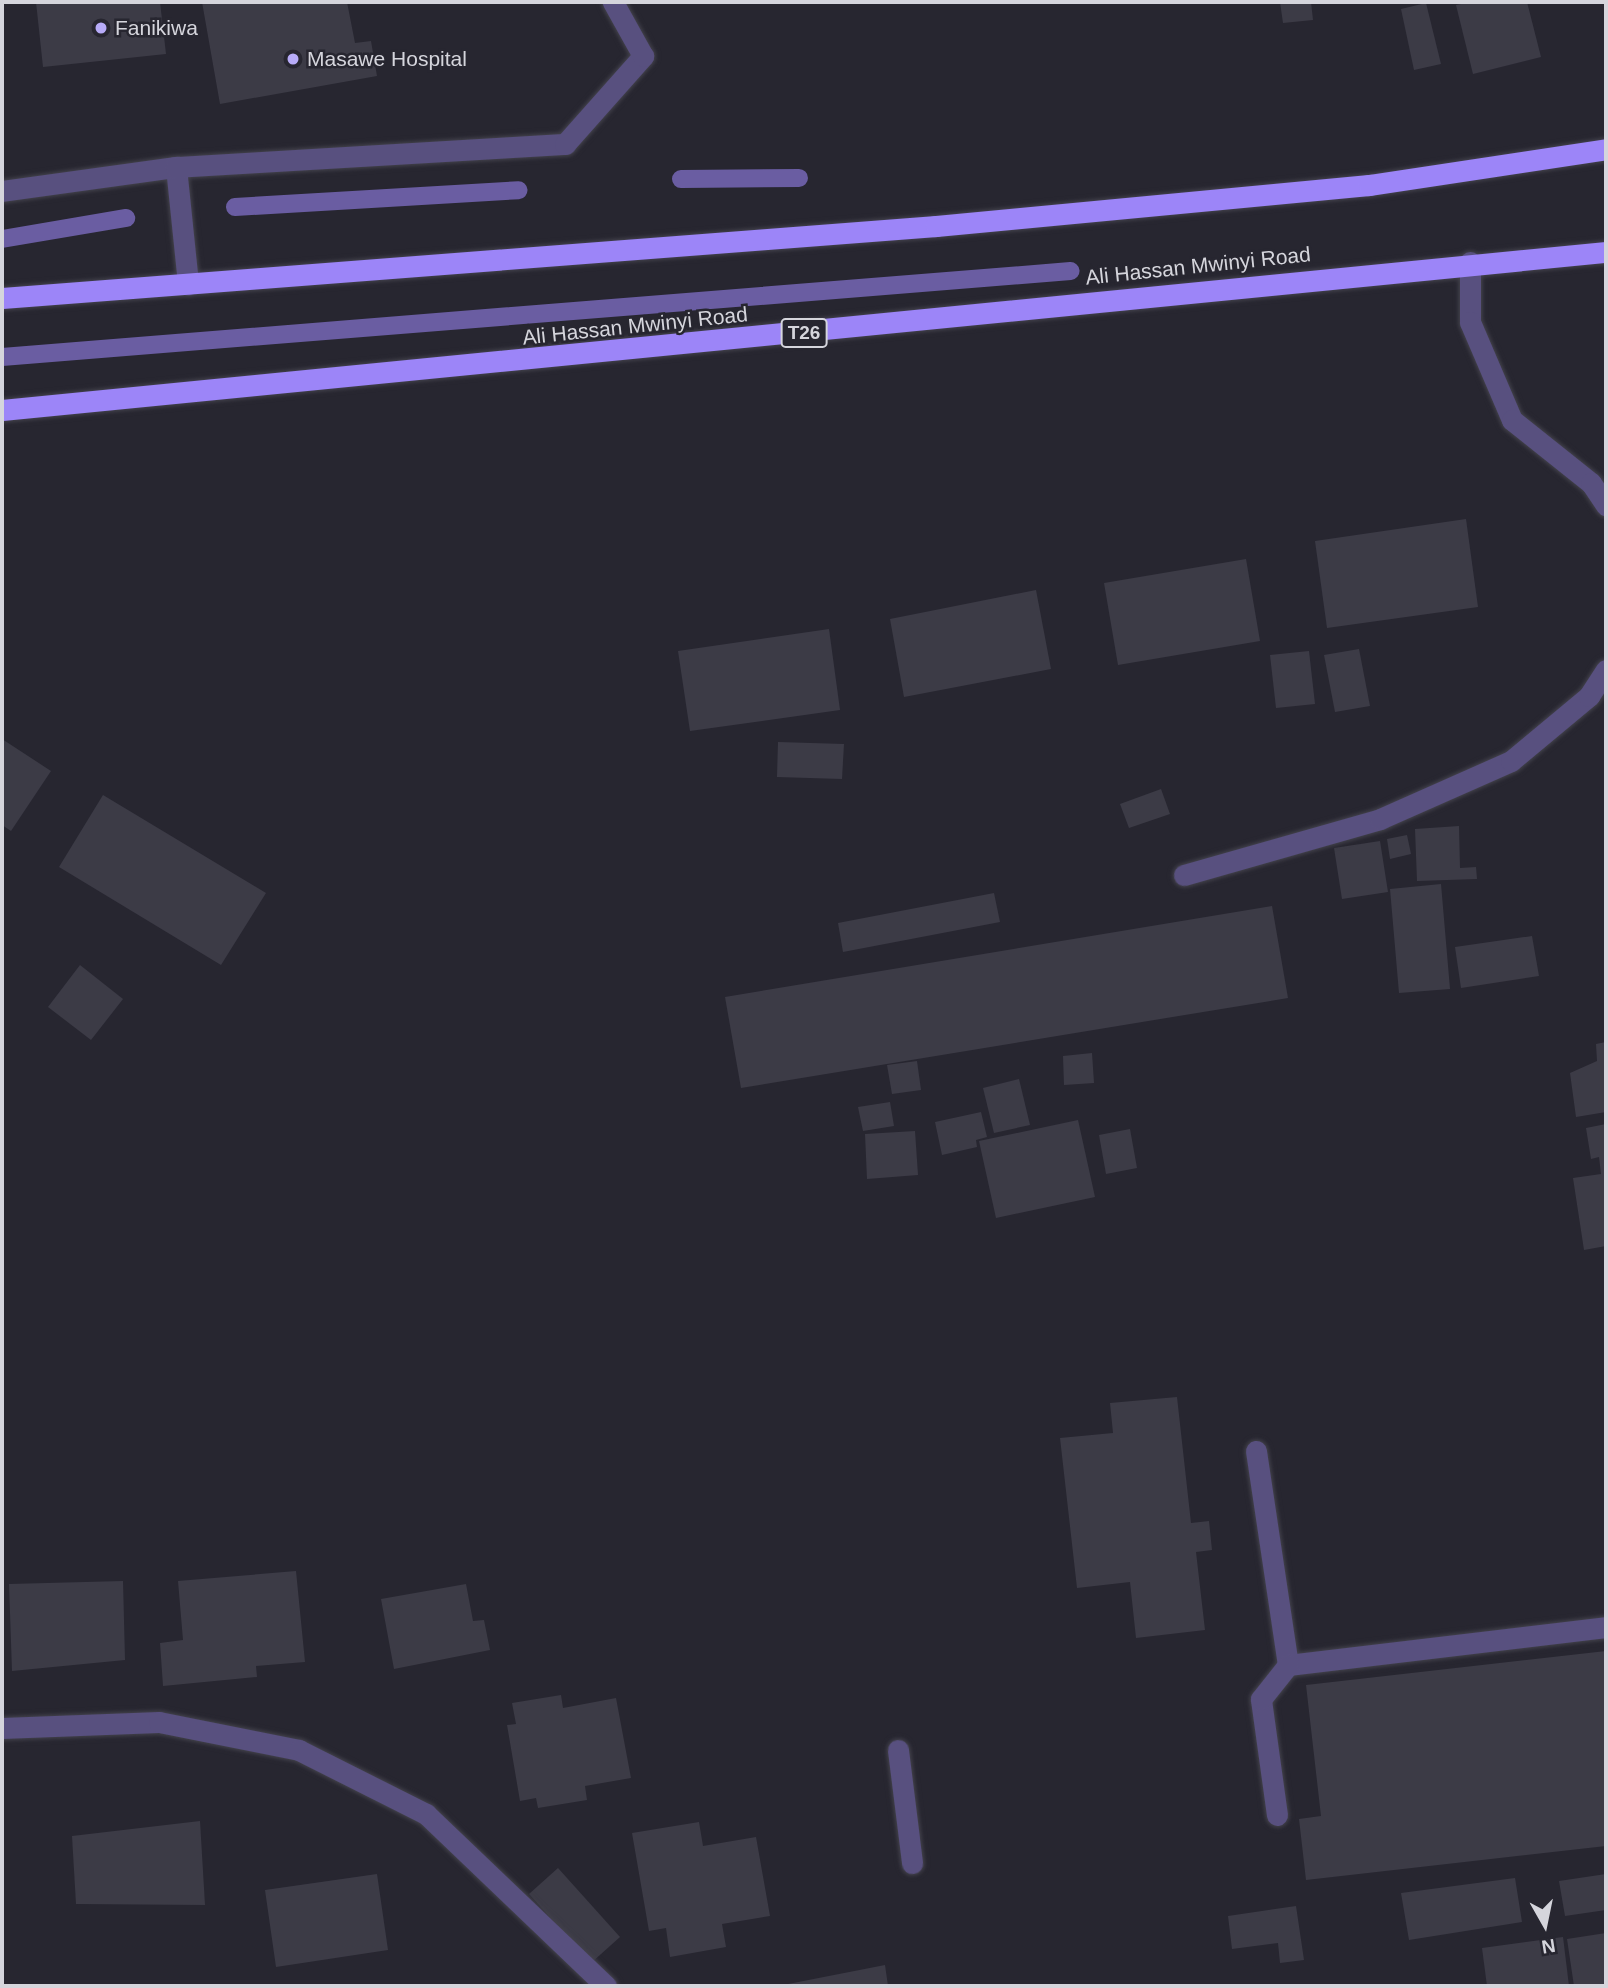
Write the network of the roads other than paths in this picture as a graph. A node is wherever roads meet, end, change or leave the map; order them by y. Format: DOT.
graph roads {
  1 [pos="613,2"];
  2 [pos="1606,149"];
  3 [pos="176,167"];
  4 [pos="2,191"];
  5 [pos="1606,252"];
  6 [pos="1470,261"];
  7 [pos="188,284"];
  8 [pos="2,298"];
  9 [pos="2,410"];
  10 [pos="1606,505"];
  11 [pos="1606,670"];
  12 [pos="1184,875"];
  13 [pos="1256,1451"];
  14 [pos="1606,1627"];
  15 [pos="1288,1664"];
  16 [pos="2,1728"];
  17 [pos="898,1750"];
  18 [pos="1277,1815"];
  19 [pos="912,1863"];
  20 [pos="607,1986"];
  1 -- 3 [label="street"];
  2 -- 7 [label="highway"];
  3 -- 4 [label="street"];
  3 -- 7 [label="street"];
  5 -- 6 [label="highway, Ali Hassan Mwinyi Road / T26"];
  6 -- 9 [label="highway, Ali Hassan Mwinyi Road / T26"];
  6 -- 10 [label="street"];
  7 -- 8 [label="highway"];
  11 -- 12 [label="street"];
  13 -- 15 [label="street"];
  14 -- 15 [label="street"];
  15 -- 18 [label="street"];
  16 -- 20 [label="street"];
  17 -- 19 [label="street"];
}
